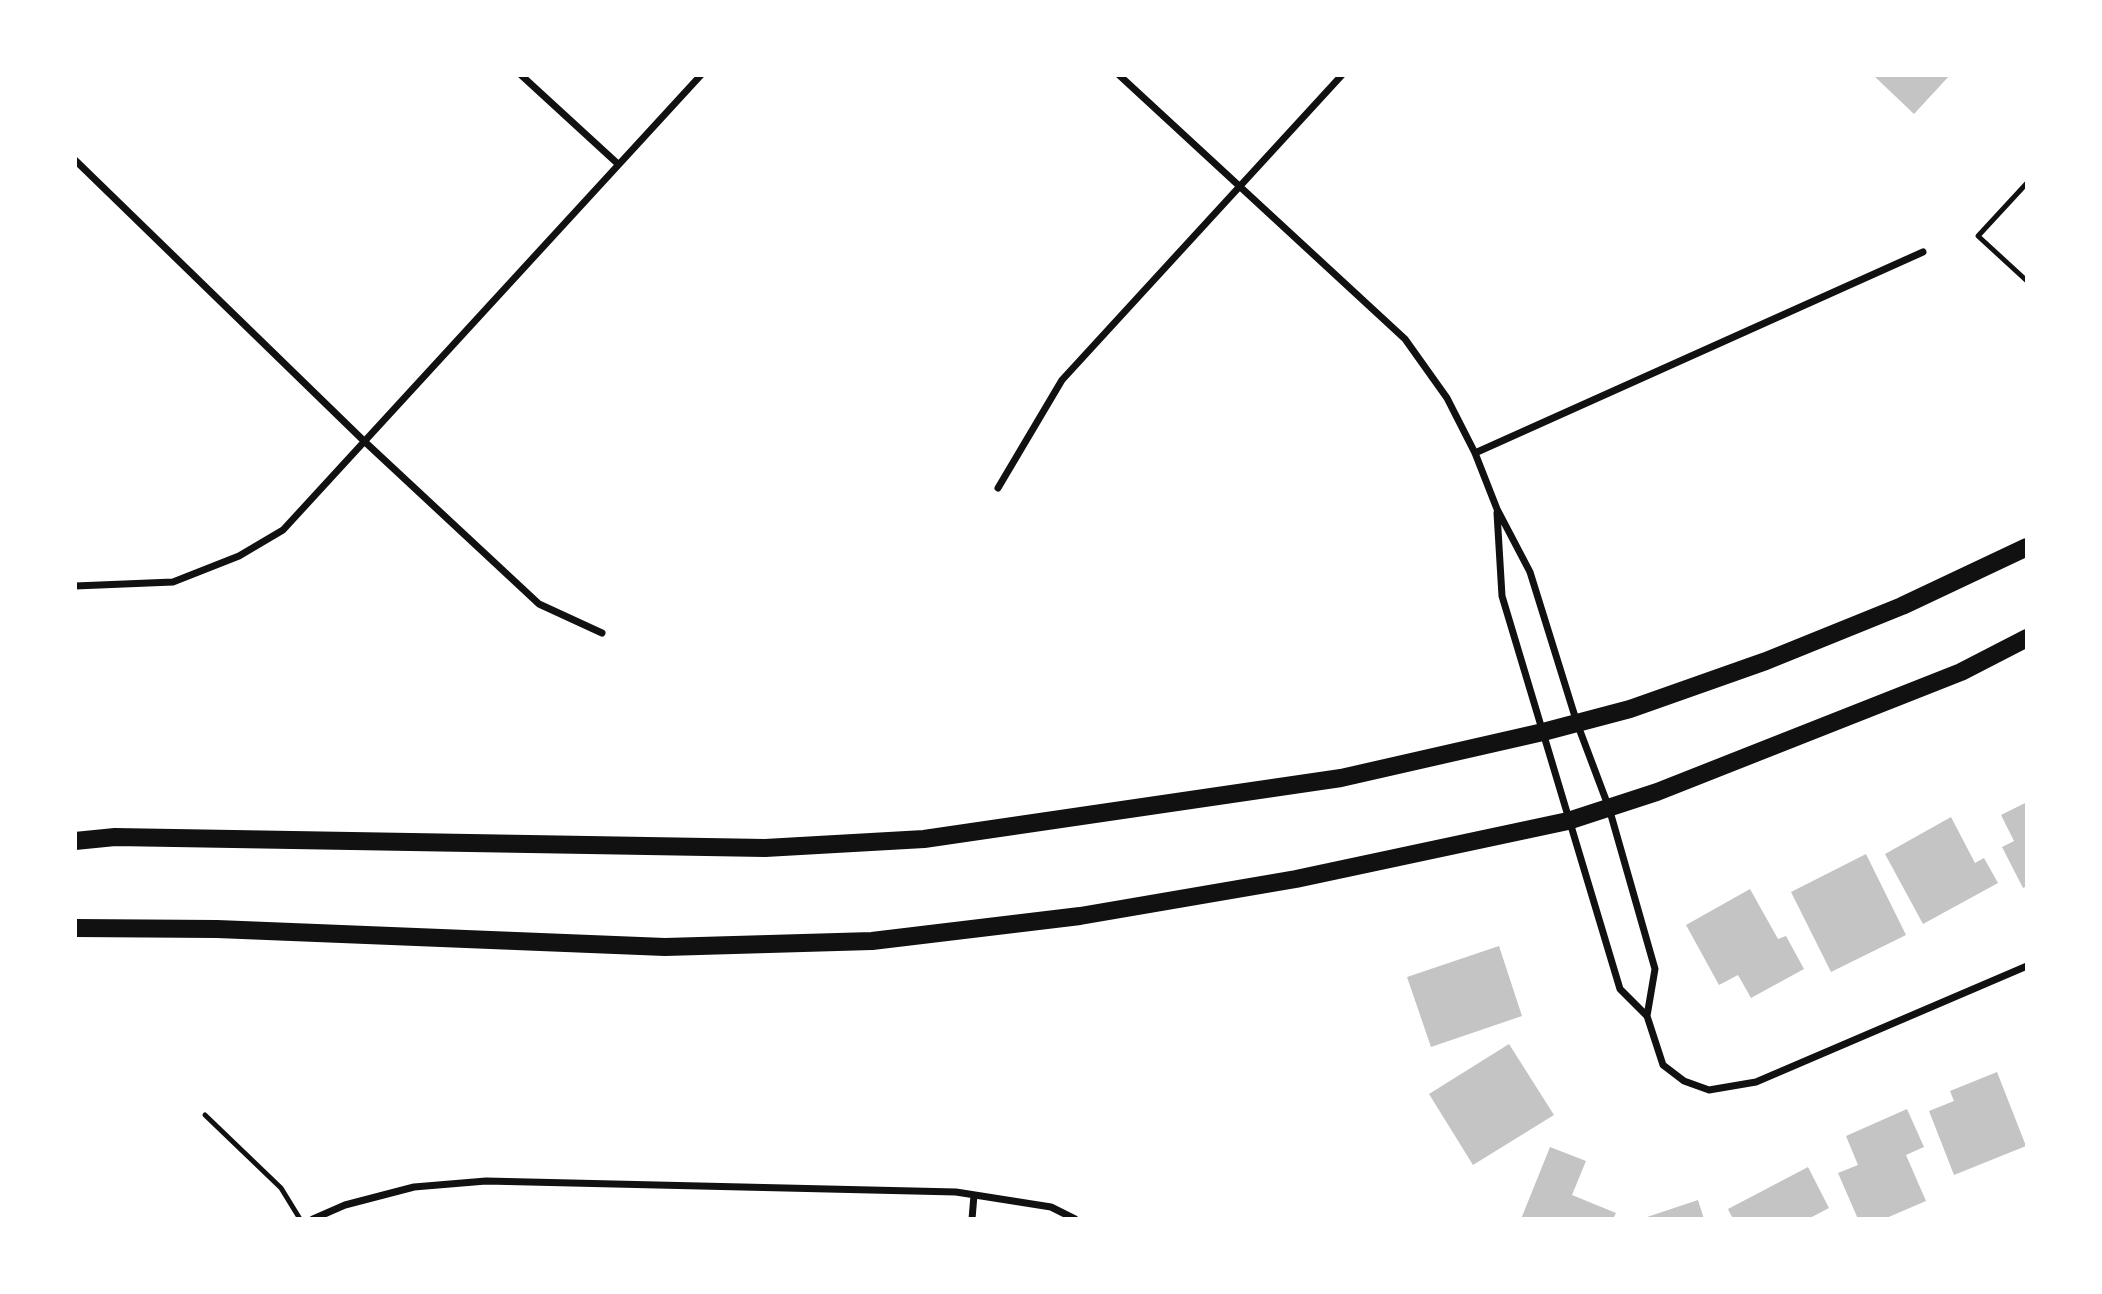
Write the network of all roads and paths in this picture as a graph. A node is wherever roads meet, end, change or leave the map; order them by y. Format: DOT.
graph roads {
  1 [pos="522,75"];
  2 [pos="701,75"];
  3 [pos="1119,75"];
  4 [pos="1342,75"];
  5 [pos="75,160"];
  6 [pos="618,164"];
  7 [pos="2027,183"];
  8 [pos="1240,187"];
  9 [pos="1923,252"];
  10 [pos="2027,281"];
  11 [pos="364,441"];
  12 [pos="1475,453"];
  13 [pos="998,488"];
  14 [pos="1497,509"];
  15 [pos="2027,547"];
  16 [pos="75,586"];
  17 [pos="602,633"];
  18 [pos="2027,638"];
  19 [pos="1577,723"];
  20 [pos="1543,732"];
  21 [pos="1609,808"];
  22 [pos="1568,821"];
  23 [pos="75,841"];
  24 [pos="75,928"];
  25 [pos="2027,967"];
  26 [pos="1647,1016"];
  27 [pos="205,1115"];
  28 [pos="974,1195"];
  29 [pos="300,1219"];
  30 [pos="313,1219"];
  31 [pos="972,1219"];
  32 [pos="1075,1219"];
  1 -- 6 [label="street"];
  2 -- 6 [label="street"];
  3 -- 8 [label="street"];
  4 -- 8 [label="street"];
  5 -- 11 [label="street"];
  6 -- 11 [label="street"];
  7 -- 10 [label="lane"];
  8 -- 12 [label="street"];
  8 -- 13 [label="street"];
  9 -- 12 [label="street"];
  11 -- 16 [label="street"];
  11 -- 17 [label="street"];
  12 -- 14 [label="street"];
  14 -- 19 [label="street"];
  14 -- 20 [label="street"];
  15 -- 19 [label="main road"];
  18 -- 21 [label="main road"];
  19 -- 20 [label="main road"];
  19 -- 21 [label="street"];
  20 -- 22 [label="street"];
  20 -- 23 [label="main road"];
  21 -- 22 [label="main road"];
  21 -- 26 [label="street"];
  22 -- 24 [label="main road"];
  22 -- 26 [label="street"];
  25 -- 26 [label="street"];
  27 -- 29 [label="lane"];
  28 -- 30 [label="street"];
  28 -- 31 [label="street"];
  28 -- 32 [label="street"];
}
